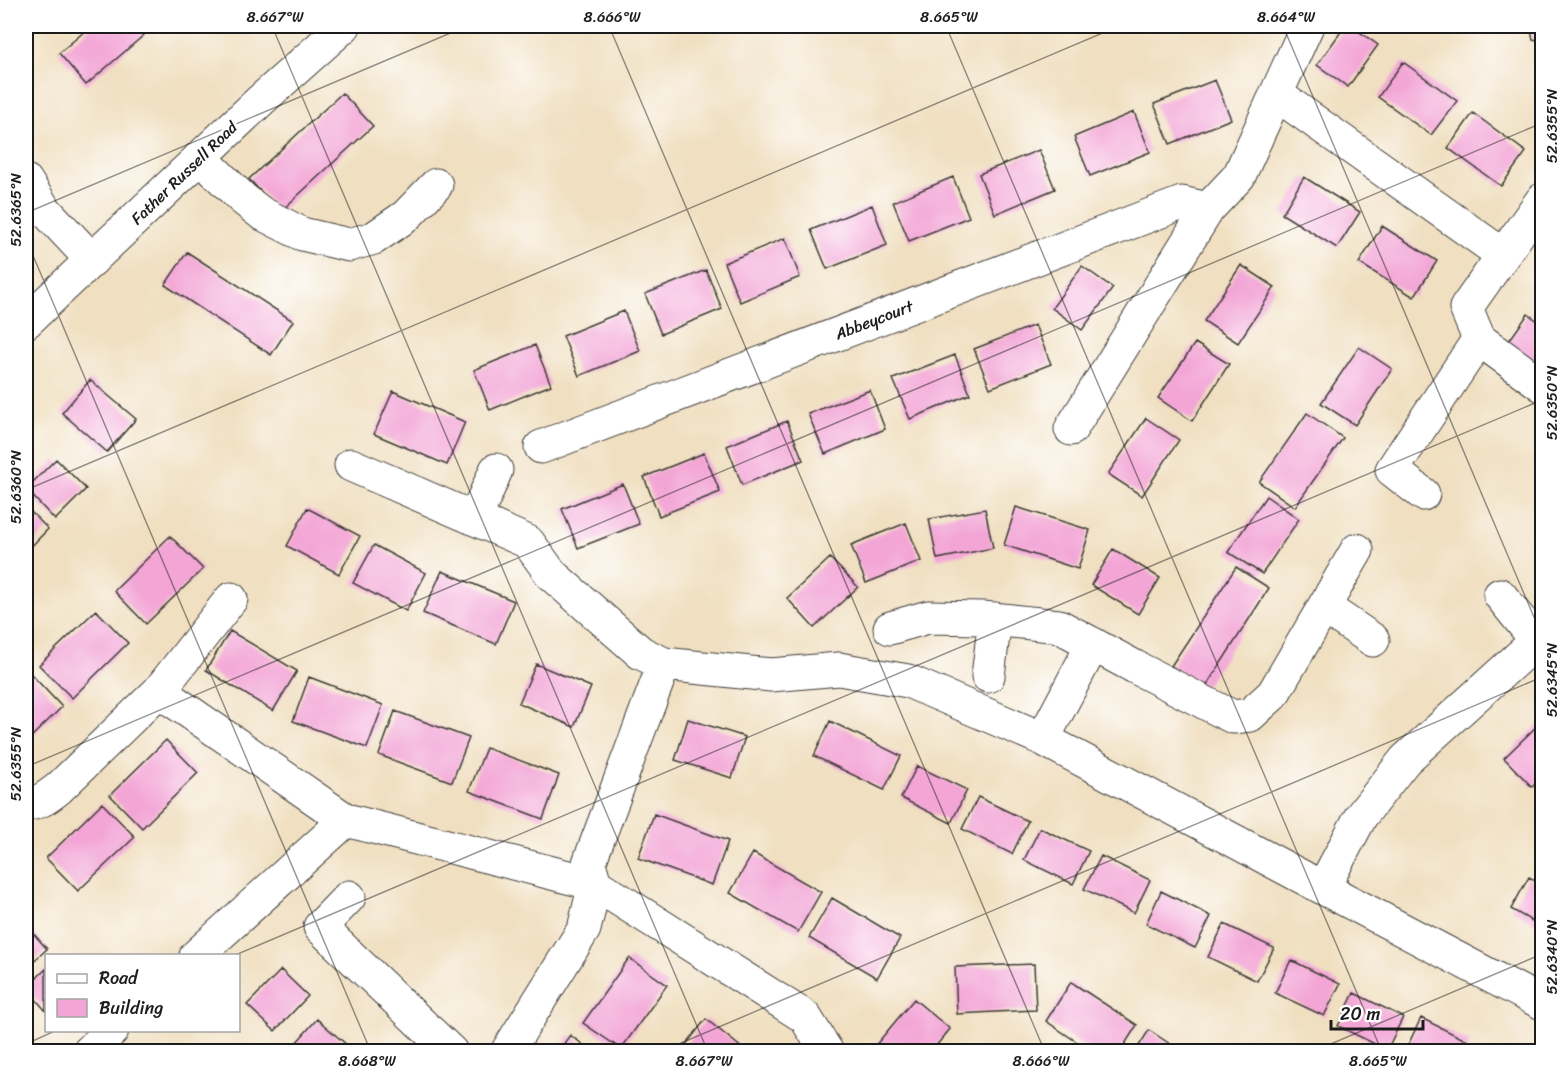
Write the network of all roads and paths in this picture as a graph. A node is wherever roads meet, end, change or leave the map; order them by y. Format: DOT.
graph roads {
  1 [pos="344,26"];
  2 [pos="1307,26"];
  3 [pos="1276,94"];
  4 [pos="200,157"];
  5 [pos="26,181"];
  6 [pos="435,185"];
  7 [pos="1542,200"];
  8 [pos="1208,209"];
  9 [pos="1503,255"];
  10 [pos="92,260"];
  11 [pos="26,321"];
  12 [pos="1479,339"];
  13 [pos="1542,385"];
  14 [pos="1071,429"];
  15 [pos="541,447"];
  16 [pos="351,465"];
  17 [pos="496,470"];
  18 [pos="1423,494"];
  19 [pos="475,519"];
  20 [pos="1357,550"];
  21 [pos="1500,595"];
  22 [pos="231,599"];
  23 [pos="1324,607"];
  24 [pos="995,620"];
  25 [pos="890,628"];
  26 [pos="1540,638"];
  27 [pos="1373,640"];
  28 [pos="1093,644"];
  29 [pos="664,664"];
  30 [pos="987,676"];
  31 [pos="159,691"];
  32 [pos="1043,739"];
  33 [pos="26,804"];
  34 [pos="346,820"];
  35 [pos="595,884"];
  36 [pos="1323,888"];
  37 [pos="349,897"];
  38 [pos="198,954"];
  39 [pos="1542,1003"];
  40 [pos="110,1032"];
  41 [pos="89,1052"];
  42 [pos="450,1052"];
  43 [pos="507,1052"];
  44 [pos="827,1052"];
  1 -- 4 [label="street, Father Russell Road"];
  2 -- 3 [label="street"];
  3 -- 8 [label="street"];
  3 -- 9 [label="street"];
  4 -- 6 [label="street"];
  4 -- 10 [label="street, Father Russell Road"];
  5 -- 10 [label="street"];
  7 -- 9 [label="street"];
  8 -- 14 [label="street"];
  8 -- 15 [label="street, Abbeycourt"];
  9 -- 12 [label="street"];
  10 -- 11 [label="street, Father Russell Road"];
  12 -- 13 [label="street"];
  12 -- 18 [label="street"];
  16 -- 19 [label="street"];
  17 -- 19 [label="street"];
  19 -- 29 [label="street"];
  20 -- 23 [label="street"];
  21 -- 26 [label="street"];
  22 -- 31 [label="street"];
  23 -- 27 [label="street"];
  23 -- 28 [label="street"];
  24 -- 25 [label="street"];
  24 -- 28 [label="street"];
  24 -- 30 [label="street"];
  26 -- 36 [label="street"];
  28 -- 32 [label="street"];
  29 -- 32 [label="street"];
  29 -- 35 [label="street"];
  31 -- 33 [label="street"];
  31 -- 34 [label="street"];
  32 -- 36 [label="street"];
  34 -- 35 [label="street"];
  34 -- 38 [label="street"];
  35 -- 43 [label="street"];
  35 -- 44 [label="street"];
  36 -- 39 [label="street"];
  37 -- 42 [label="street"];
  40 -- 41 [label="street"];
}
